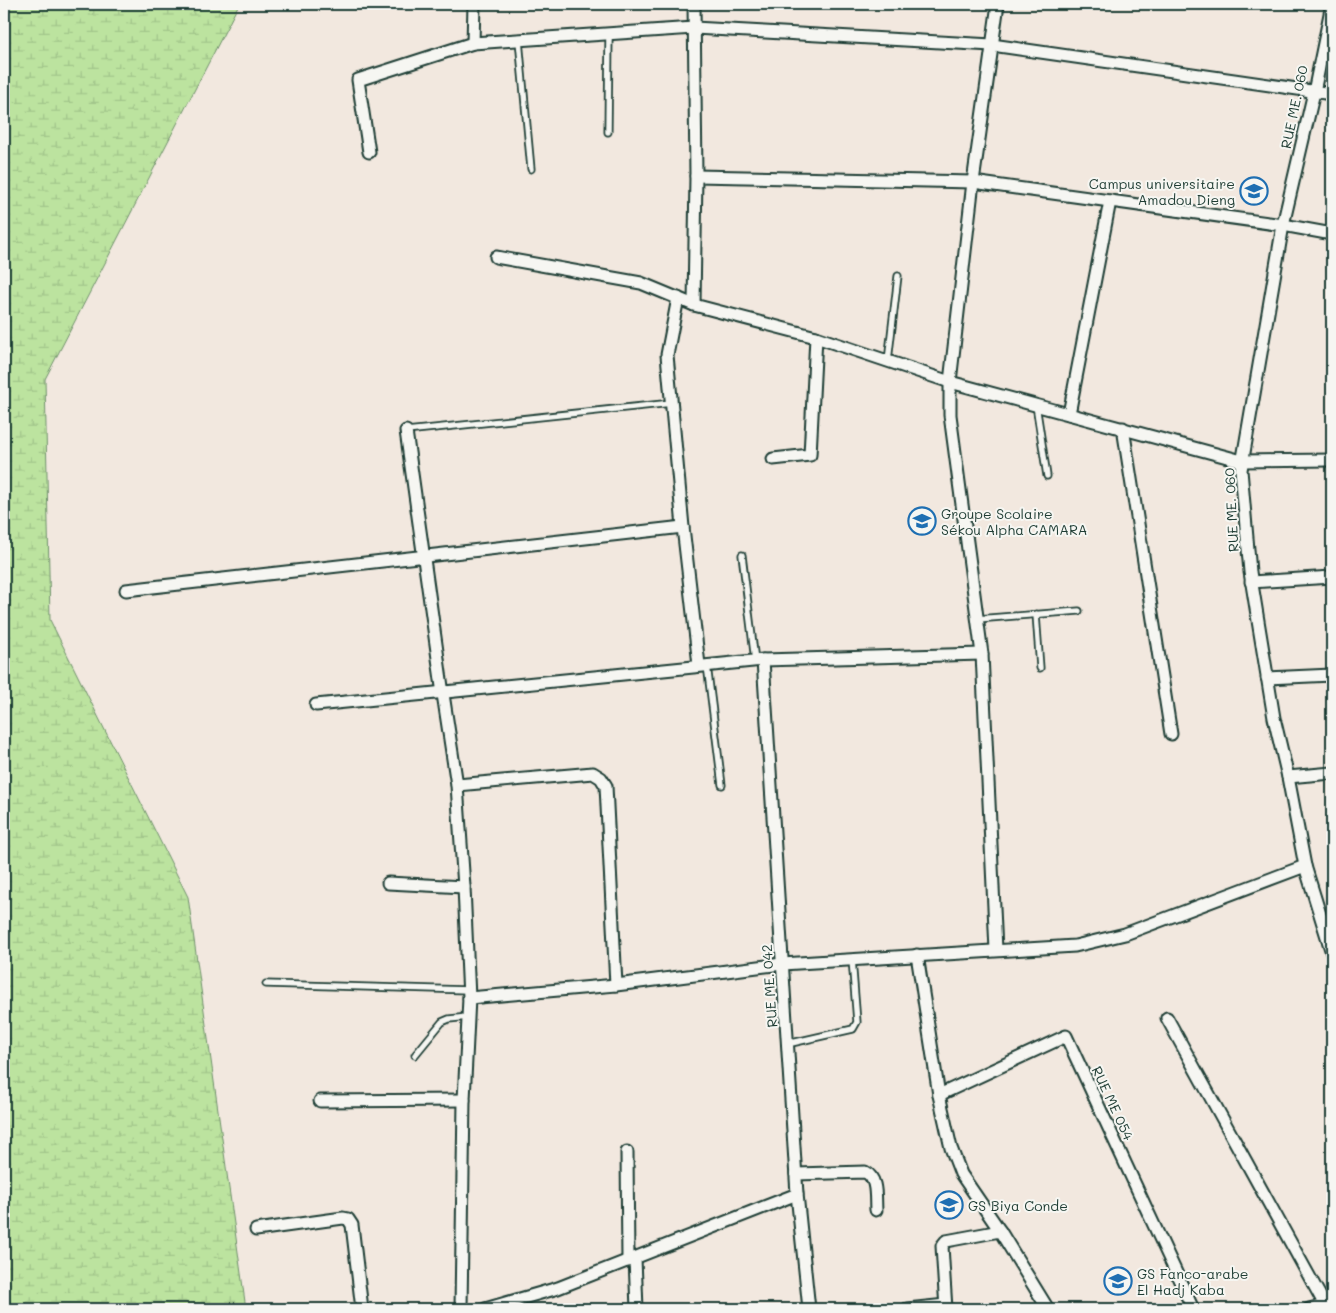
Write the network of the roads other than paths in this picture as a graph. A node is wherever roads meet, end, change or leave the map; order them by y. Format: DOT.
graph roads {
  1 [pos="474,4"];
  2 [pos="694,4"];
  3 [pos="998,4"];
  4 [pos="1332,4"];
  5 [pos="694,28"];
  6 [pos="609,34"];
  7 [pos="519,40"];
  8 [pos="473,43"];
  9 [pos="992,45"];
  10 [pos="1314,92"];
  11 [pos="1332,94"];
  12 [pos="608,132"];
  13 [pos="369,152"];
  14 [pos="531,169"];
  15 [pos="696,176"];
  16 [pos="973,182"];
  17 [pos="1110,201"];
  18 [pos="1283,225"];
  19 [pos="1332,234"];
  20 [pos="496,257"];
  21 [pos="898,276"];
  22 [pos="678,298"];
  23 [pos="694,305"];
  24 [pos="816,337"];
  25 [pos="888,361"];
  26 [pos="950,382"];
  27 [pos="672,403"];
  28 [pos="1036,405"];
  29 [pos="1069,414"];
  30 [pos="1123,428"];
  31 [pos="406,431"];
  32 [pos="773,459"];
  33 [pos="1332,460"];
  34 [pos="1242,461"];
  35 [pos="1047,476"];
  36 [pos="683,527"];
  37 [pos="742,555"];
  38 [pos="424,556"];
  39 [pos="1332,577"];
  40 [pos="1251,582"];
  41 [pos="126,590"];
  42 [pos="1079,611"];
  43 [pos="1036,614"];
  44 [pos="977,620"];
  45 [pos="982,654"];
  46 [pos="759,661"];
  47 [pos="703,665"];
  48 [pos="1040,668"];
  49 [pos="1332,674"];
  50 [pos="1267,678"];
  51 [pos="443,694"];
  52 [pos="316,705"];
  53 [pos="1171,734"];
  54 [pos="1332,774"];
  55 [pos="1288,777"];
  56 [pos="457,785"];
  57 [pos="722,785"];
  58 [pos="1305,866"];
  59 [pos="388,883"];
  60 [pos="464,886"];
  61 [pos="996,950"];
  62 [pos="1332,953"];
  63 [pos="917,955"];
  64 [pos="852,959"];
  65 [pos="782,964"];
  66 [pos="266,984"];
  67 [pos="616,985"];
  68 [pos="469,994"];
  69 [pos="468,1017"];
  70 [pos="1167,1018"];
  71 [pos="788,1044"];
  72 [pos="415,1055"];
  73 [pos="939,1095"];
  74 [pos="464,1100"];
  75 [pos="320,1101"];
  76 [pos="627,1152"];
  77 [pos="796,1174"];
  78 [pos="798,1194"];
  79 [pos="876,1210"];
  80 [pos="256,1230"];
  81 [pos="1000,1231"];
  82 [pos="631,1260"];
  83 [pos="946,1307"];
  84 [pos="1327,1307"];
  85 [pos="362,1309"];
  86 [pos="461,1309"];
  87 [pos="485,1309"];
  88 [pos="637,1309"];
  89 [pos="809,1309"];
  90 [pos="907,1309"];
  91 [pos="1048,1309"];
  92 [pos="1193,1309"];
  93 [pos="1309,1309"];
  1 -- 8 [label="street"];
  2 -- 5 [label="street"];
  3 -- 9 [label="street"];
  4 -- 10 [label="street, RUE ME. 060"];
  5 -- 6 [label="street"];
  5 -- 9 [label="street"];
  5 -- 15 [label="street"];
  6 -- 7 [label="street"];
  6 -- 12 [label="lane"];
  7 -- 8 [label="street"];
  7 -- 14 [label="lane"];
  8 -- 13 [label="street"];
  9 -- 10 [label="street"];
  9 -- 16 [label="street"];
  10 -- 11 [label="street"];
  10 -- 18 [label="street, RUE ME. 060"];
  15 -- 16 [label="street"];
  15 -- 23 [label="street"];
  16 -- 17 [label="street"];
  16 -- 26 [label="street"];
  17 -- 18 [label="street"];
  17 -- 29 [label="street"];
  18 -- 19 [label="street"];
  18 -- 34 [label="street, RUE ME. 060"];
  20 -- 22 [label="street"];
  21 -- 25 [label="lane"];
  22 -- 23 [label="street"];
  22 -- 27 [label="street"];
  23 -- 24 [label="street"];
  24 -- 25 [label="street"];
  24 -- 32 [label="street"];
  25 -- 26 [label="street"];
  26 -- 28 [label="street"];
  26 -- 44 [label="street"];
  27 -- 31 [label="lane"];
  27 -- 36 [label="street"];
  28 -- 29 [label="street"];
  28 -- 35 [label="lane"];
  29 -- 30 [label="street"];
  30 -- 34 [label="street"];
  30 -- 53 [label="street"];
  31 -- 38 [label="street"];
  33 -- 34 [label="street"];
  34 -- 40 [label="street, RUE ME. 060"];
  36 -- 38 [label="street"];
  36 -- 47 [label="street"];
  37 -- 46 [label="lane"];
  38 -- 41 [label="street"];
  38 -- 51 [label="street"];
  39 -- 40 [label="street"];
  40 -- 50 [label="street, RUE ME. 060"];
  42 -- 43 [label="lane"];
  43 -- 44 [label="lane"];
  43 -- 48 [label="lane"];
  44 -- 45 [label="street"];
  45 -- 46 [label="street"];
  45 -- 61 [label="street"];
  46 -- 47 [label="street"];
  46 -- 65 [label="street, RUE ME. 042"];
  47 -- 51 [label="street"];
  47 -- 57 [label="lane"];
  49 -- 50 [label="street"];
  50 -- 55 [label="street, RUE ME. 060"];
  51 -- 52 [label="street"];
  51 -- 56 [label="street"];
  54 -- 55 [label="street"];
  55 -- 58 [label="street, RUE ME. 060"];
  56 -- 60 [label="street"];
  56 -- 67 [label="street"];
  58 -- 61 [label="street"];
  58 -- 62 [label="street, RUE ME. 060"];
  59 -- 60 [label="street"];
  60 -- 68 [label="street"];
  61 -- 63 [label="street"];
  63 -- 64 [label="street"];
  63 -- 73 [label="street"];
  64 -- 65 [label="street"];
  64 -- 71 [label="lane"];
  65 -- 67 [label="street"];
  65 -- 71 [label="street, RUE ME. 042"];
  66 -- 68 [label="lane"];
  67 -- 68 [label="street"];
  68 -- 69 [label="street"];
  69 -- 72 [label="lane"];
  69 -- 74 [label="street"];
  70 -- 84 [label="street"];
  71 -- 77 [label="street, RUE ME. 042"];
  73 -- 81 [label="street"];
  73 -- 92 [label="street, RUE ME 054"];
  74 -- 75 [label="street"];
  74 -- 86 [label="street"];
  76 -- 82 [label="street"];
  77 -- 78 [label="street, RUE ME. 042"];
  77 -- 79 [label="street"];
  78 -- 82 [label="street"];
  78 -- 89 [label="street, RUE ME. 042"];
  80 -- 85 [label="street"];
  81 -- 83 [label="street"];
  81 -- 91 [label="street"];
  82 -- 87 [label="street"];
  82 -- 88 [label="street"];
  83 -- 90 [label="street"];
  84 -- 93 [label="street"];
}
